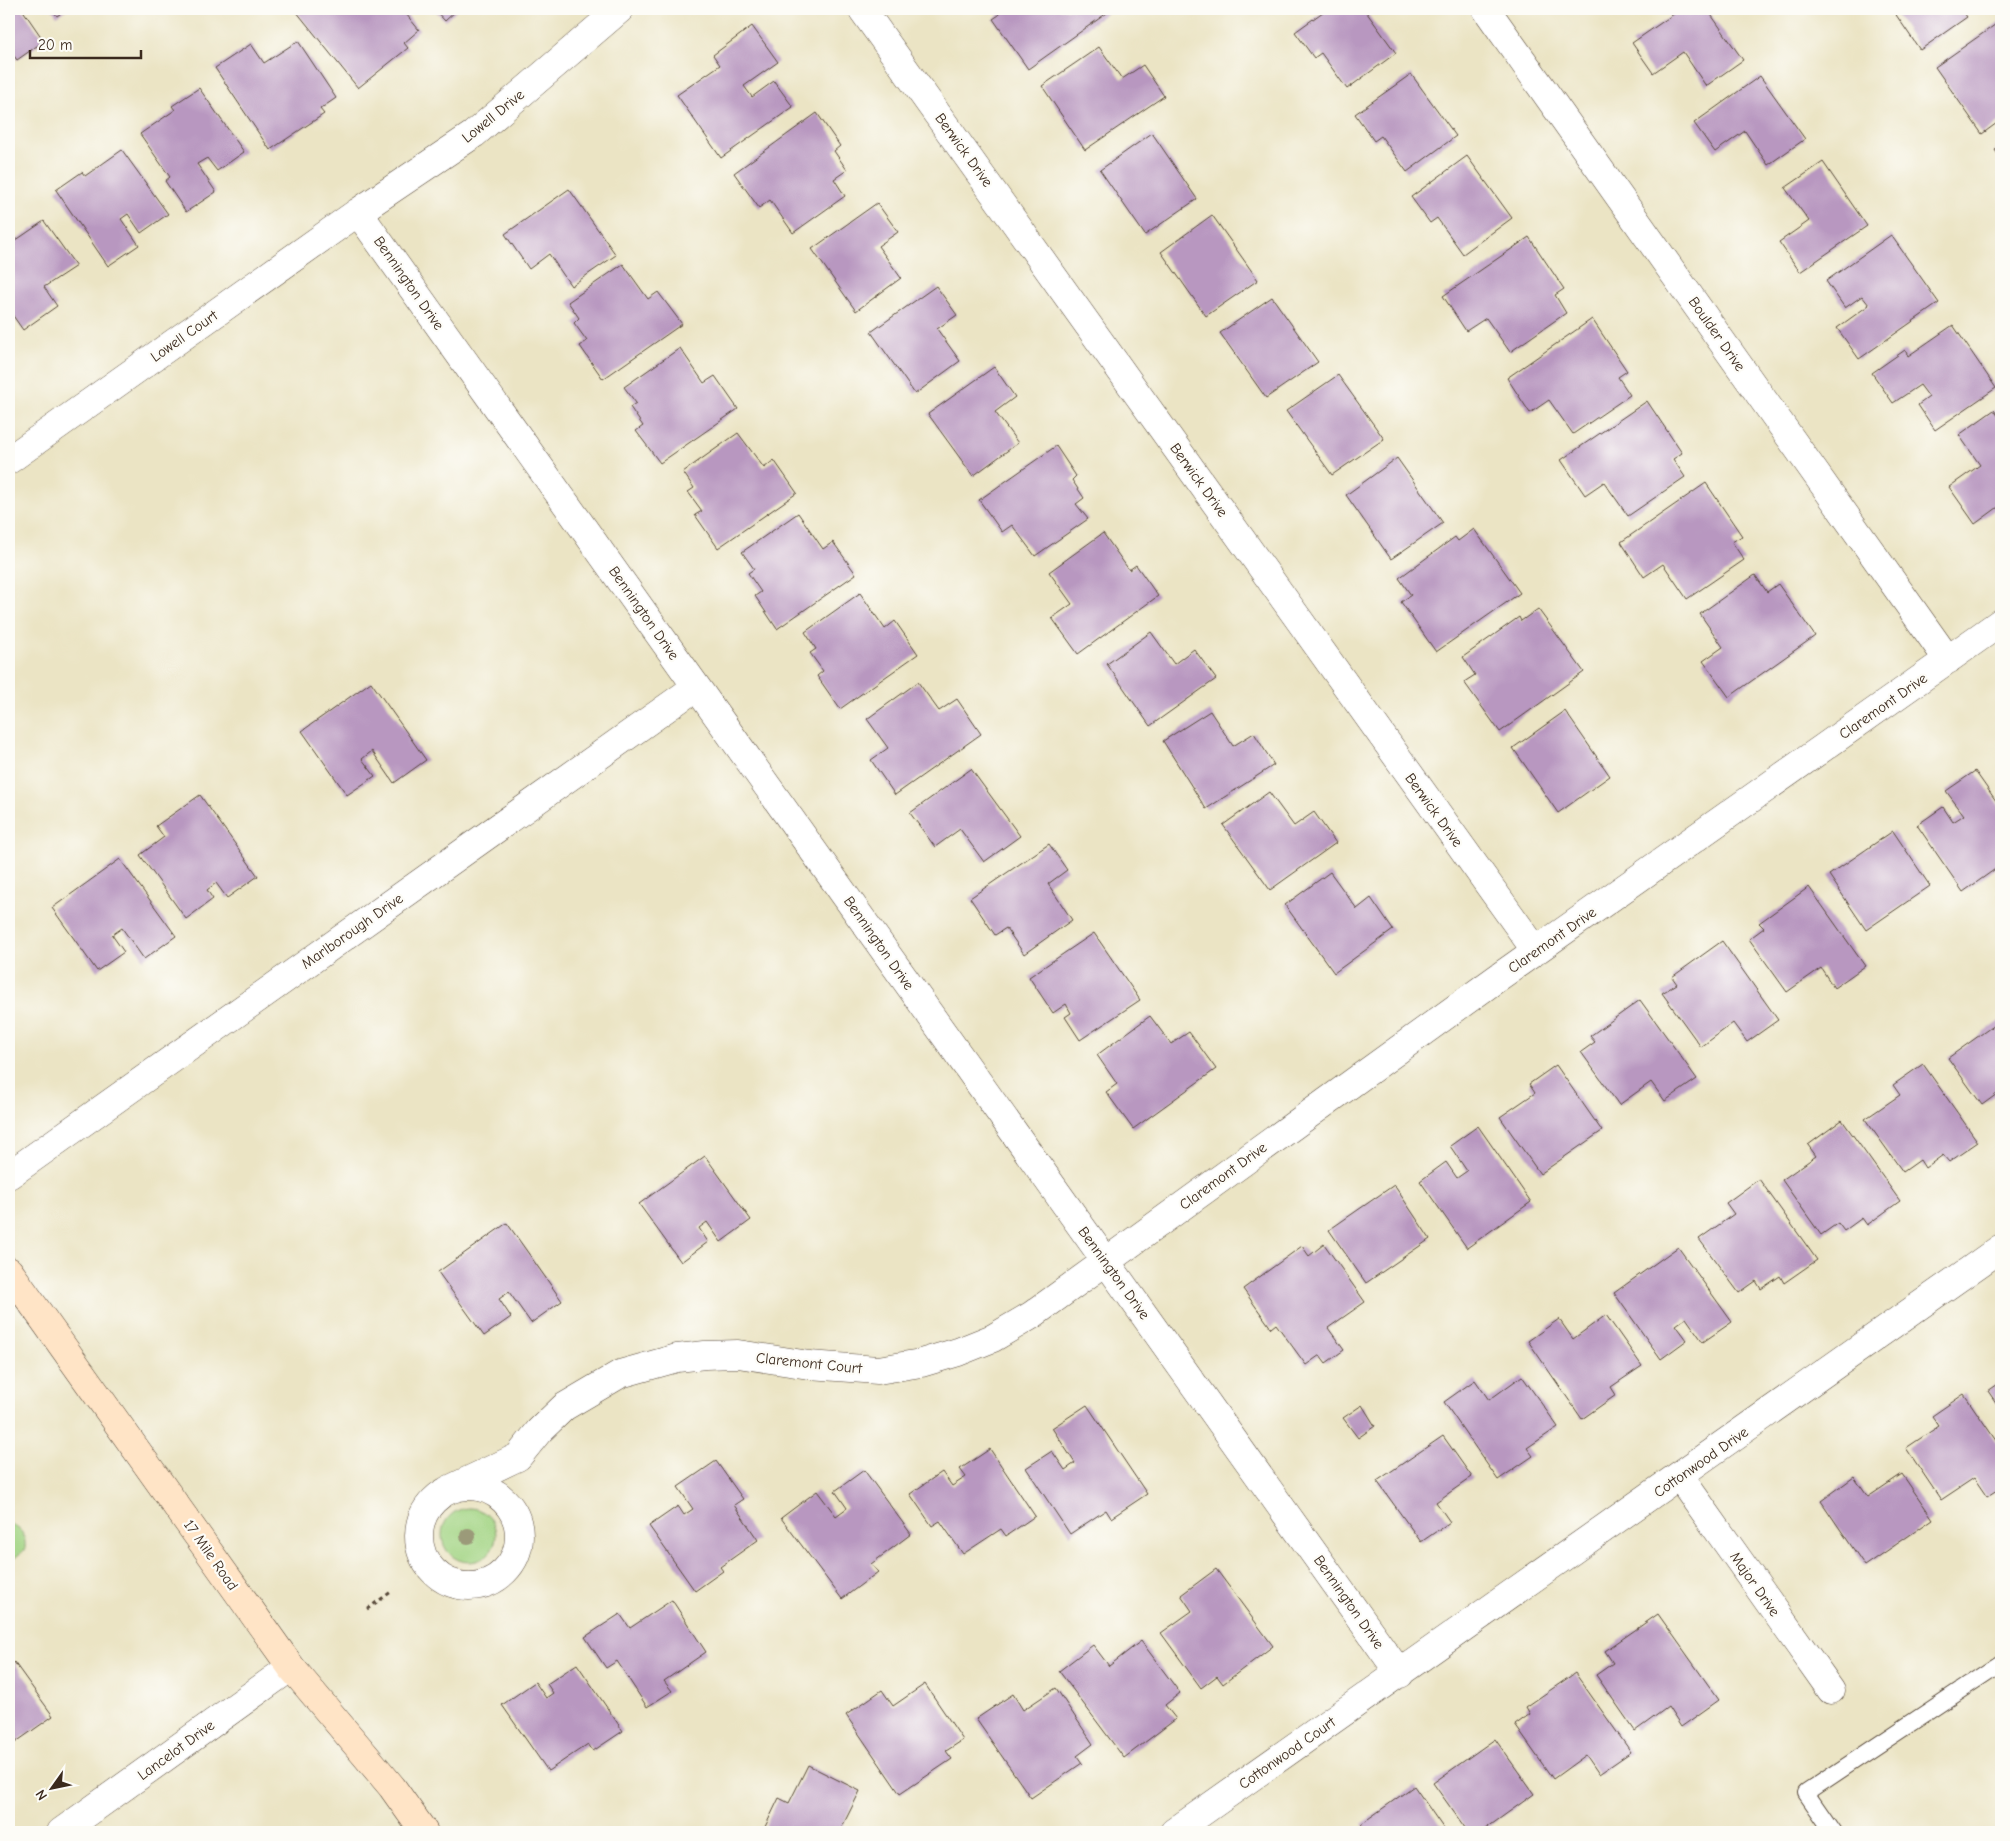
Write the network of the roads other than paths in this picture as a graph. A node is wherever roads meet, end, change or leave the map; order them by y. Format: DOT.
graph roads {
  1 [pos="620,9"];
  2 [pos="862,9"];
  3 [pos="1486,9"];
  4 [pos="358,212"];
  5 [pos="9,460"];
  6 [pos="2001,622"];
  7 [pos="1948,660"];
  8 [pos="696,687"];
  9 [pos="1536,951"];
  10 [pos="9,1175"];
  11 [pos="2001,1248"];
  12 [pos="1105,1261"];
  13 [pos="9,1271"];
  14 [pos="518,1457"];
  15 [pos="1680,1477"];
  16 [pos="448,1490"];
  17 [pos="516,1518"];
  18 [pos="2001,1663"];
  19 [pos="291,1668"];
  20 [pos="1400,1674"];
  21 [pos="1831,1690"];
  22 [pos="61,1832"];
  23 [pos="424,1832"];
  24 [pos="1174,1832"];
  25 [pos="1833,1832"];
  1 -- 4 [label="street, Lowell Drive"];
  2 -- 9 [label="street, Berwick Drive"];
  3 -- 7 [label="street, Boulder Drive"];
  4 -- 5 [label="street, Lowell Court"];
  4 -- 8 [label="street, Bennington Drive"];
  6 -- 7 [label="street, Claremont Drive"];
  7 -- 9 [label="street, Claremont Drive"];
  8 -- 10 [label="street, Marlborough Drive"];
  8 -- 12 [label="street, Bennington Drive"];
  9 -- 12 [label="street, Claremont Drive"];
  11 -- 15 [label="street, Cottonwood Drive"];
  12 -- 14 [label="street, Claremont Court"];
  12 -- 20 [label="street, Bennington Drive"];
  13 -- 19 [label="main road, 17 Mile Road"];
  14 -- 16 [label="street, Claremont Court"];
  14 -- 17 [label="street, Claremont Court"];
  15 -- 20 [label="street, Cottonwood Drive"];
  15 -- 21 [label="street, Major Drive"];
  16 -- 17 [label="street"];
  16 -- 17 [label="street, Claremont Court"];
  18 -- 25 [label="lane"];
  19 -- 22 [label="street, Lancelot Drive"];
  19 -- 23 [label="main road, 17 Mile Road"];
  20 -- 24 [label="street, Cottonwood Court"];
}
